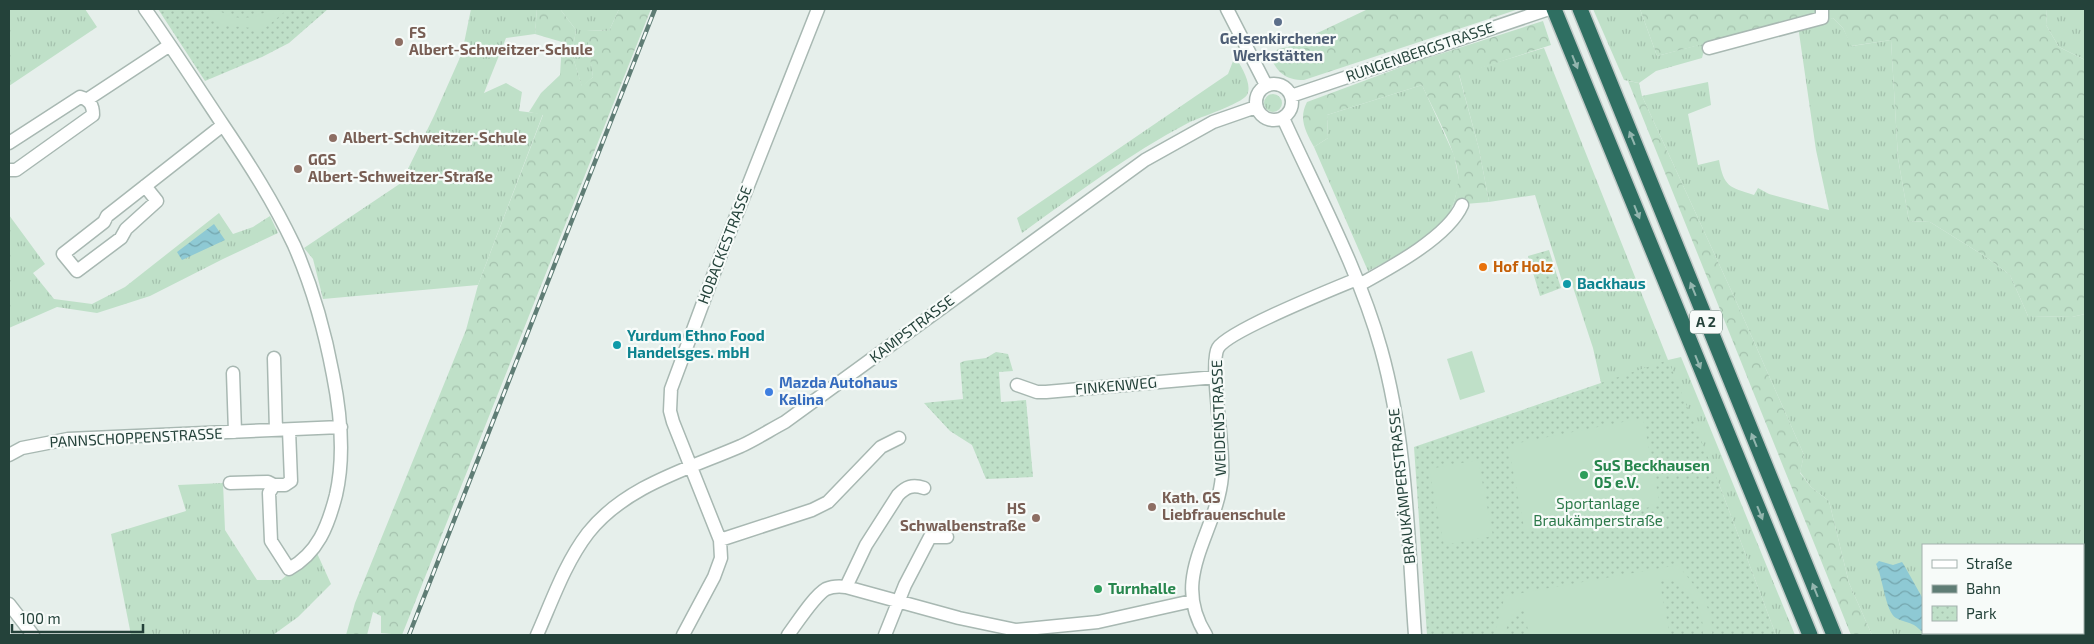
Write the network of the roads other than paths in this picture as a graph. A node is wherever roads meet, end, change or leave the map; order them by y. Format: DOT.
graph roads {
  1 [pos="145,9"];
  2 [pos="818,9"];
  3 [pos="1227,9"];
  4 [pos="1549,9"];
  5 [pos="1554,9"];
  6 [pos="1580,9"];
  7 [pos="1822,9"];
  8 [pos="170,45"];
  9 [pos="1709,48"];
  10 [pos="1266,85"];
  11 [pos="1291,96"];
  12 [pos="88,99"];
  13 [pos="1256,107"];
  14 [pos="1283,118"];
  15 [pos="223,125"];
  16 [pos="9,143"];
  17 [pos="9,170"];
  18 [pos="145,186"];
  19 [pos="1462,205"];
  20 [pos="1358,282"];
  21 [pos="274,358"];
  22 [pos="232,372"];
  23 [pos="1216,377"];
  24 [pos="1017,385"];
  25 [pos="341,427"];
  26 [pos="276,430"];
  27 [pos="289,430"];
  28 [pos="235,432"];
  29 [pos="900,438"];
  30 [pos="9,455"];
  31 [pos="691,467"];
  32 [pos="230,483"];
  33 [pos="274,486"];
  34 [pos="924,488"];
  35 [pos="947,537"];
  36 [pos="720,540"];
  37 [pos="846,586"];
  38 [pos="1192,601"];
  39 [pos="899,602"];
  40 [pos="9,604"];
  41 [pos="1015,633"];
  42 [pos="33,635"];
  43 [pos="537,635"];
  44 [pos="683,635"];
  45 [pos="788,635"];
  46 [pos="885,635"];
  47 [pos="1206,635"];
  48 [pos="1416,635"];
  49 [pos="1810,635"];
  50 [pos="1834,635"];
  1 -- 8 [label="street"];
  2 -- 31 [label="street, HOBACKESTRASSE"];
  3 -- 10 [label="street"];
  4 -- 11 [label="street, RUNGENBERGSTRASSE"];
  5 -- 49 [label="highway, A 2, one-way"];
  50 -- 6 [label="highway, A 2, one-way"];
  7 -- 9 [label="street"];
  8 -- 12 [label="street"];
  8 -- 15 [label="street"];
  10 -- 11 [label="street"];
  10 -- 13 [label="street"];
  11 -- 14 [label="street"];
  12 -- 16 [label="street"];
  12 -- 17 [label="street"];
  13 -- 14 [label="street"];
  13 -- 31 [label="street, KAMPSTRASSE"];
  14 -- 20 [label="street, BRAUKÄMPERSTRASSE"];
  15 -- 18 [label="street"];
  15 -- 25 [label="street"];
  18 -- 18 [label="street"];
  19 -- 20 [label="street, WEIDENSTRASSE"];
  20 -- 23 [label="street, WEIDENSTRASSE"];
  20 -- 48 [label="street, BRAUKÄMPERSTRASSE"];
  21 -- 26 [label="street"];
  22 -- 28 [label="street, PANNSCHOPPENSTRASSE"];
  23 -- 24 [label="street, FINKENWEG"];
  23 -- 38 [label="street, WEIDENSTRASSE"];
  25 -- 27 [label="street, PANNSCHOPPENSTRASSE"];
  25 -- 33 [label="street"];
  26 -- 27 [label="street, PANNSCHOPPENSTRASSE"];
  26 -- 28 [label="street, PANNSCHOPPENSTRASSE"];
  27 -- 33 [label="street"];
  28 -- 30 [label="street, PANNSCHOPPENSTRASSE"];
  29 -- 36 [label="street"];
  31 -- 36 [label="street, HOBACKESTRASSE"];
  31 -- 43 [label="street, KAMPSTRASSE"];
  32 -- 33 [label="street"];
  34 -- 37 [label="street"];
  35 -- 39 [label="street"];
  36 -- 44 [label="street, HOBACKESTRASSE"];
  37 -- 39 [label="street"];
  37 -- 45 [label="street"];
  38 -- 41 [label="street"];
  38 -- 47 [label="street, WEIDENSTRASSE"];
  39 -- 41 [label="street"];
  39 -- 46 [label="street"];
  40 -- 42 [label="street"];
}
